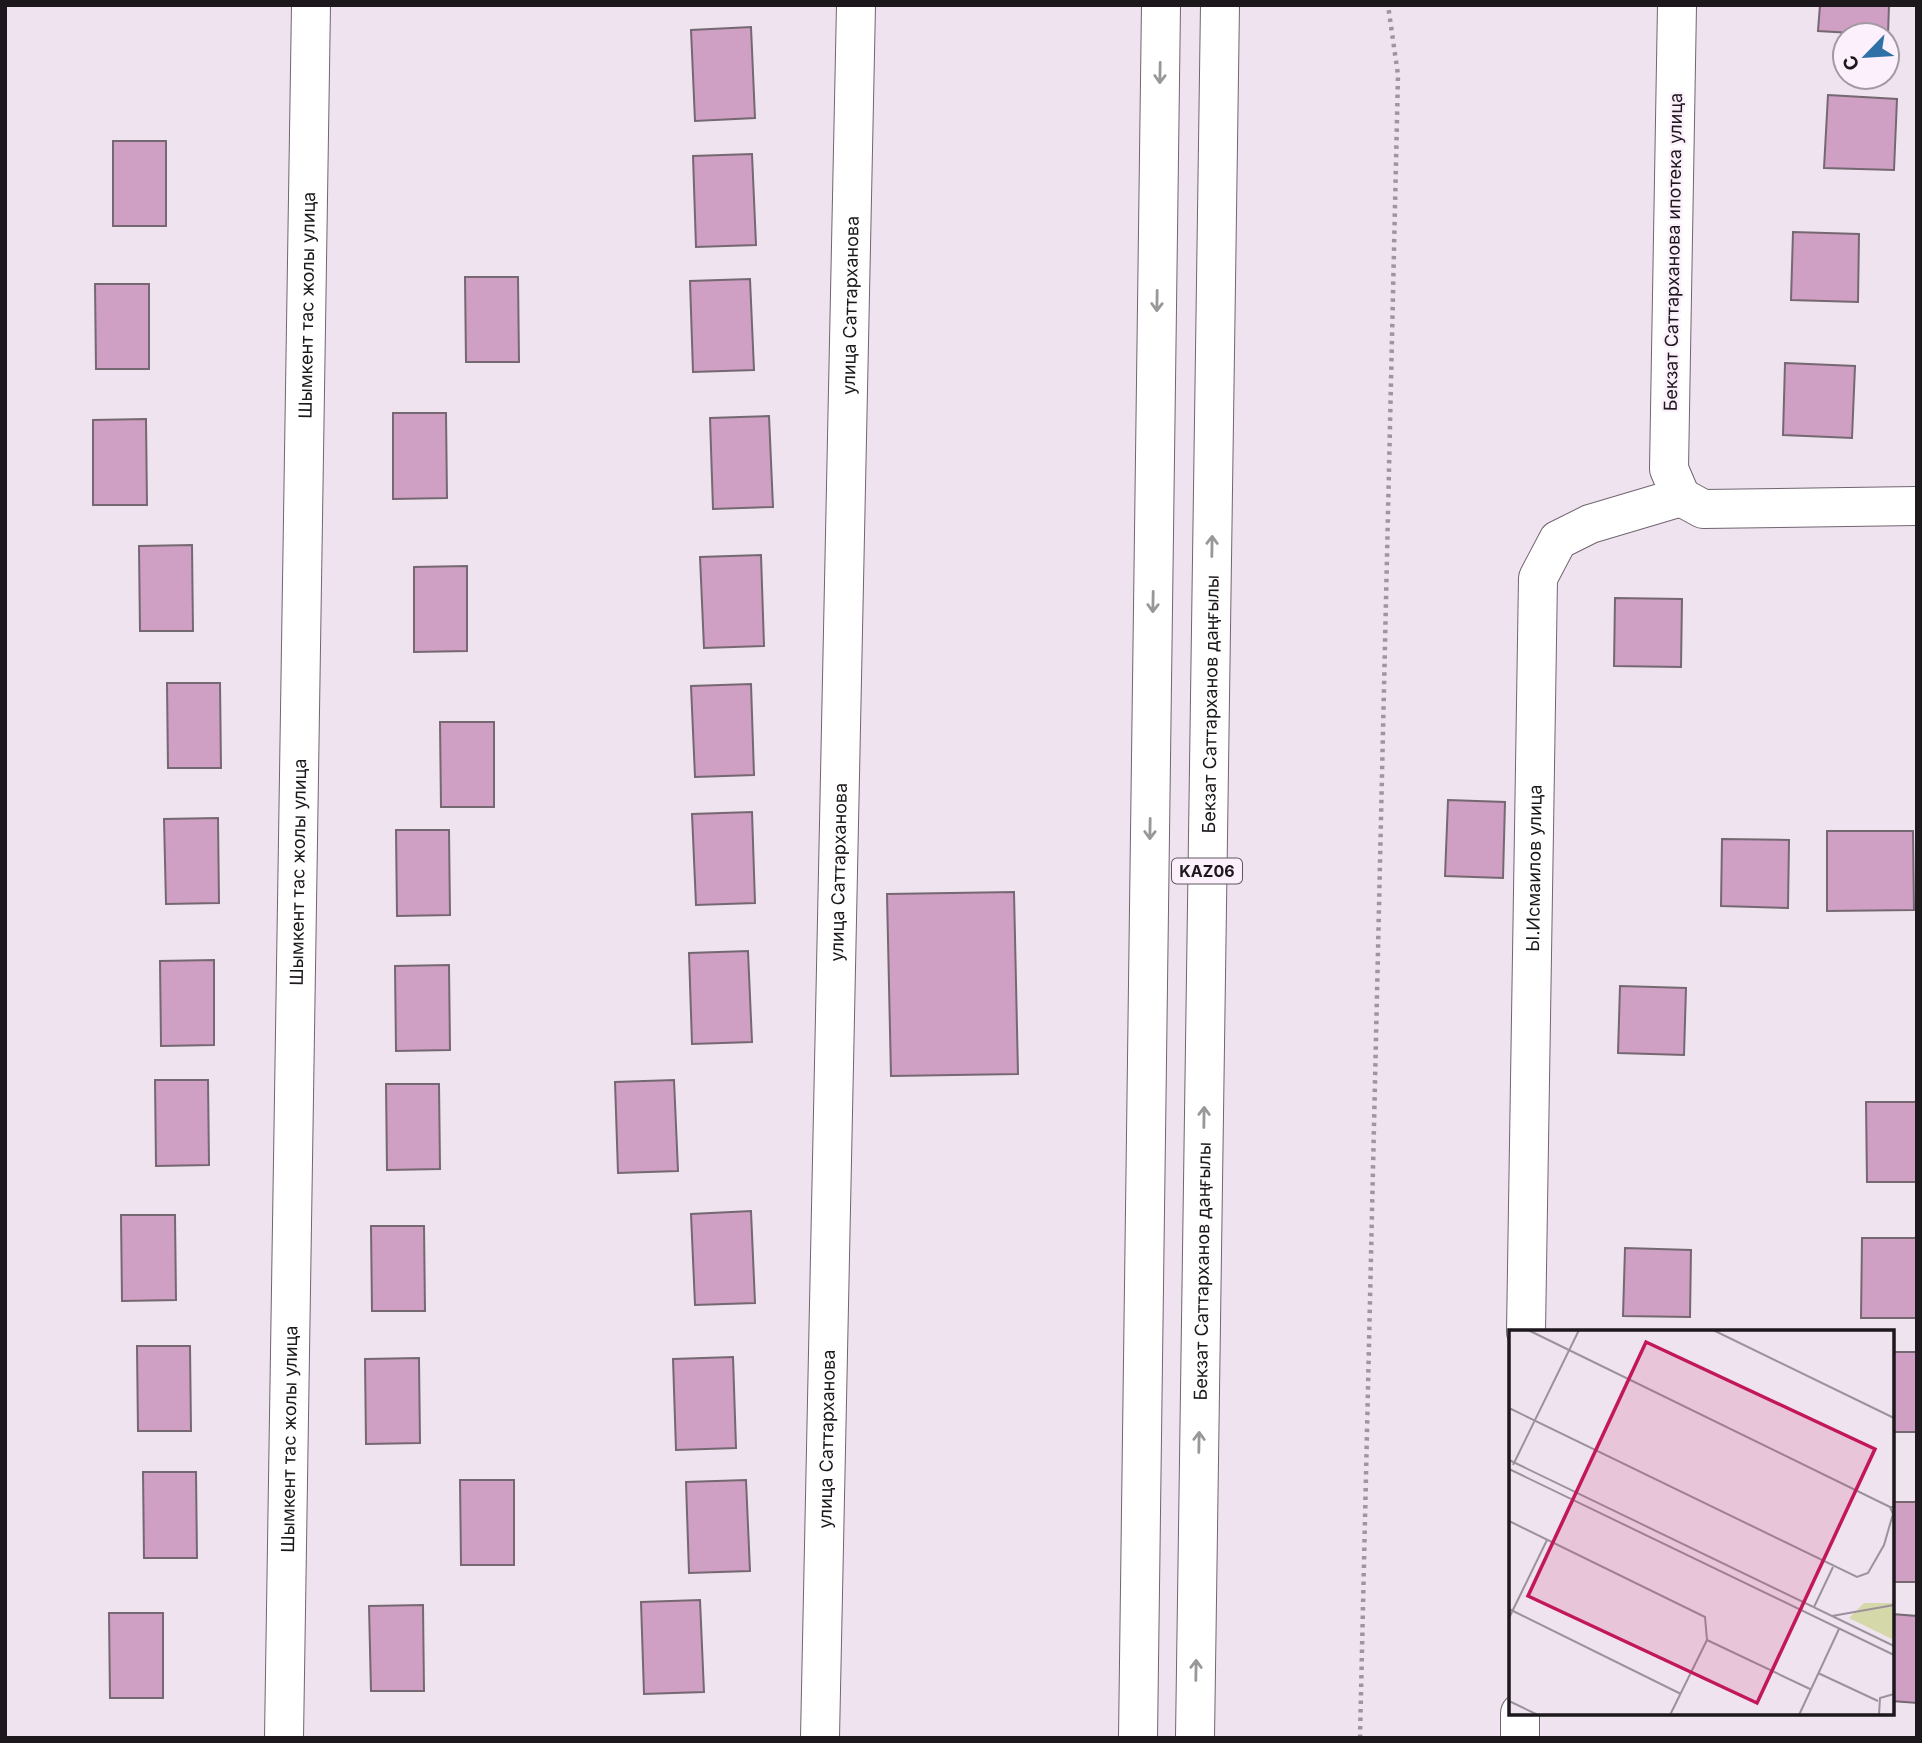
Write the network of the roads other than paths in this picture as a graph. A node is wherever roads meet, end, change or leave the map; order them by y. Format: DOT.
graph roads {
  1 [pos="311,5"];
  2 [pos="856,5"];
  3 [pos="1161,5"];
  4 [pos="1220,5"];
  5 [pos="1677,5"];
  6 [pos="1681,497"];
  7 [pos="1917,506"];
  8 [pos="1526,1330"];
  9 [pos="1520,1715"];
  10 [pos="284,1738"];
  11 [pos="820,1738"];
  12 [pos="1138,1738"];
  13 [pos="1195,1738"];
  14 [pos="1520,1738"];
  1 -- 10 [label="street, Шымкент тас жолы улица"];
  2 -- 11 [label="street, улица Саттарханова"];
  3 -- 12 [label="street, KАZ06, one-way"];
  13 -- 4 [label="street, Бекзат Саттарханов даңғылы / KАZ06, one-way"];
  5 -- 6 [label="street, Бекзат Саттарханова ипотека улица"];
  6 -- 7 [label="street"];
  6 -- 8 [label="street, Ы.Исмаилов улица"];
  9 -- 14 [label="street"];
}
